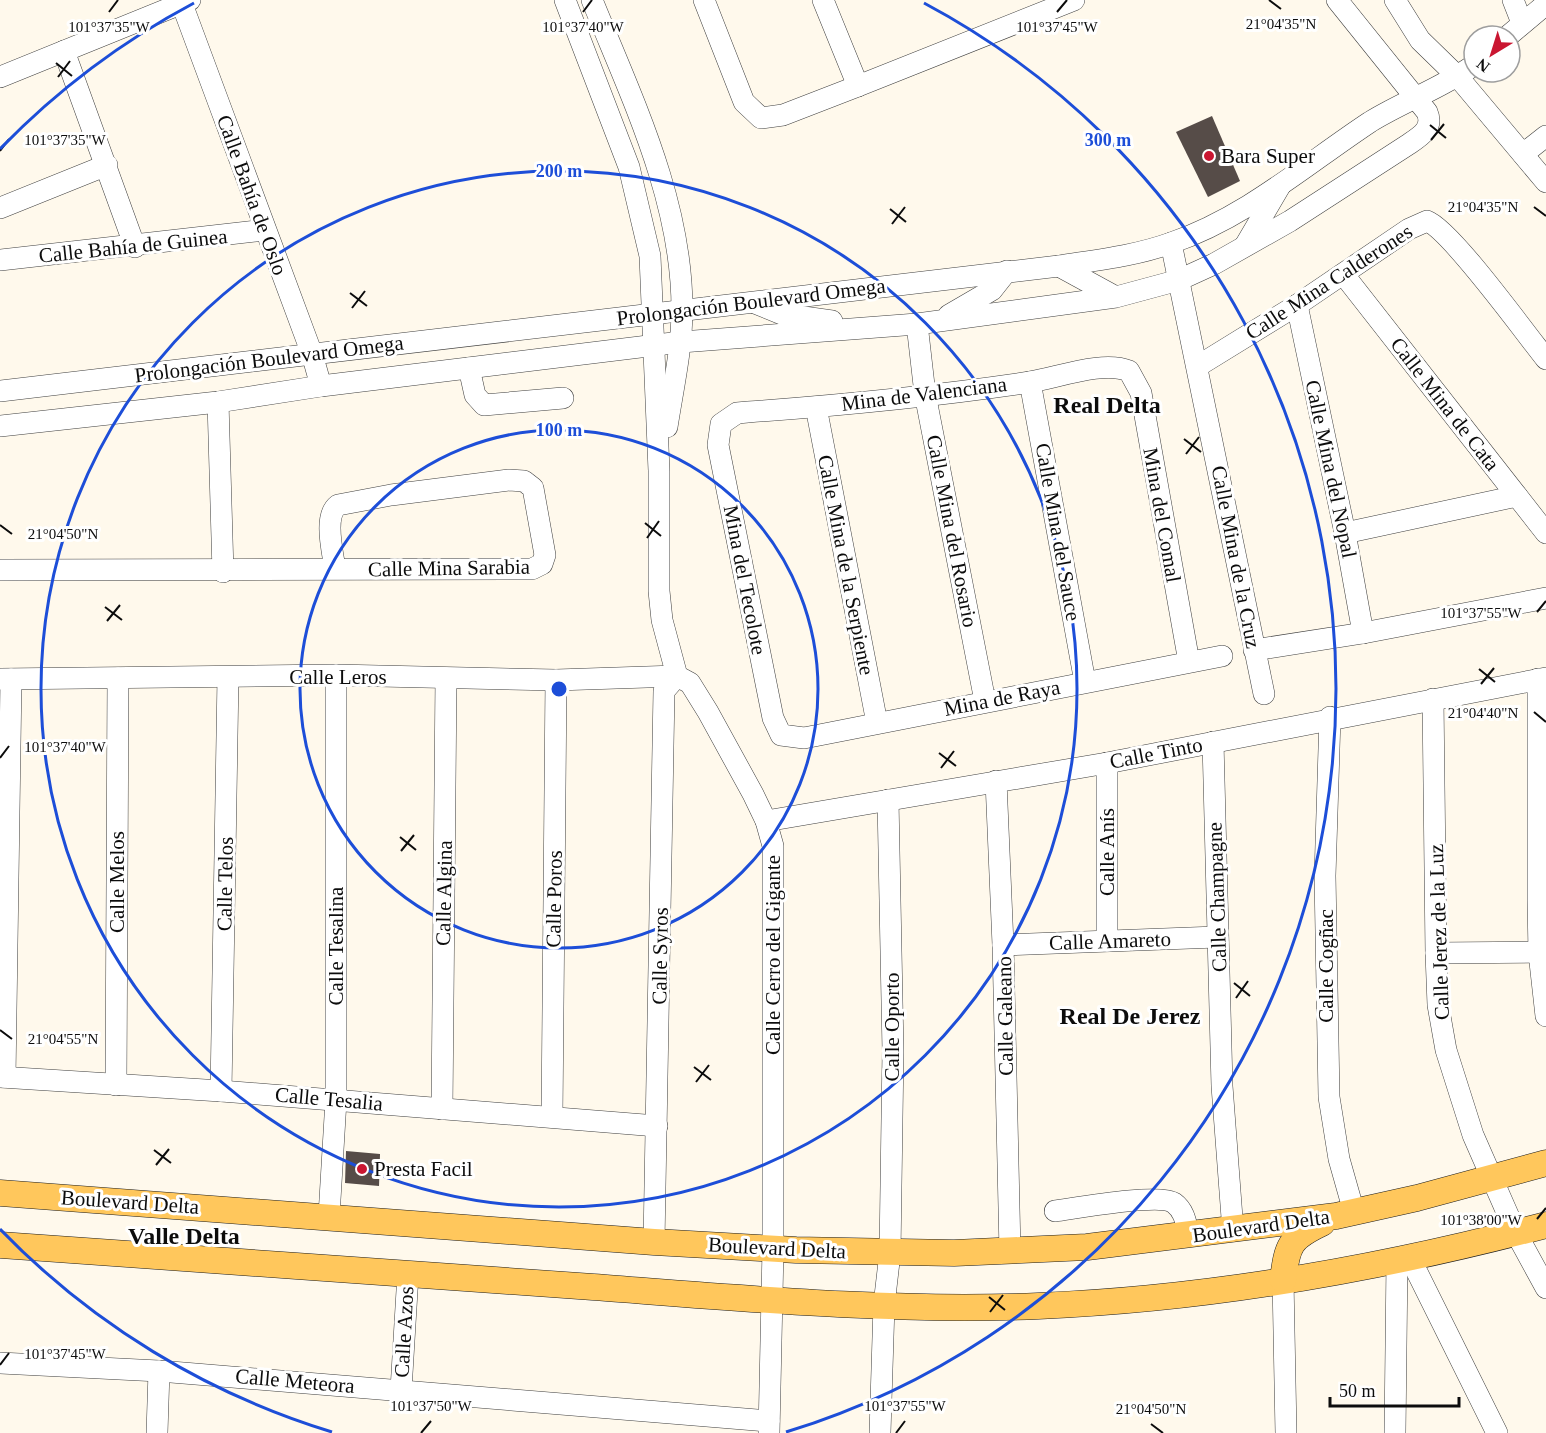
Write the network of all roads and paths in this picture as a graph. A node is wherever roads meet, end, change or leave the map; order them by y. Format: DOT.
graph roads {
  1 [pos="565,0"];
  2 [pos="592,0"];
  3 [pos="704,0"];
  4 [pos="823,0"];
  5 [pos="1074,0"];
  6 [pos="1337,0"];
  7 [pos="1395,0"];
  8 [pos="1513,0"];
  9 [pos="186,2"];
  10 [pos="1546,4"];
  11 [pos="1515,24"];
  12 [pos="1522,24"];
  13 [pos="64,51"];
  14 [pos="1462,68"];
  15 [pos="1462,74"];
  16 [pos="0,77"];
  17 [pos="1475,84"];
  18 [pos="858,86"];
  19 [pos="1421,105"];
  20 [pos="1546,136"];
  21 [pos="1523,154"];
  22 [pos="107,165"];
  23 [pos="1546,182"];
  24 [pos="1281,184"];
  25 [pos="0,208"];
  26 [pos="265,231"];
  27 [pos="1171,243"];
  28 [pos="135,247"];
  29 [pos="1242,249"];
  30 [pos="0,260"];
  31 [pos="1059,266"];
  32 [pos="1007,271"];
  33 [pos="1344,275"];
  34 [pos="1179,280"];
  35 [pos="1116,297"];
  36 [pos="755,303"];
  37 [pos="1297,305"];
  38 [pos="682,310"];
  39 [pos="655,313"];
  40 [pos="926,323"];
  41 [pos="866,329"];
  42 [pos="681,342"];
  43 [pos="655,346"];
  44 [pos="312,354"];
  45 [pos="1546,359"];
  46 [pos="1198,366"];
  47 [pos="469,368"];
  48 [pos="1129,371"];
  49 [pos="1030,382"];
  50 [pos="321,386"];
  51 [pos="0,391"];
  52 [pos="925,394"];
  53 [pos="563,398"];
  54 [pos="218,402"];
  55 [pos="816,407"];
  56 [pos="722,424"];
  57 [pos="0,426"];
  58 [pos="659,471"];
  59 [pos="1517,496"];
  60 [pos="1345,532"];
  61 [pos="1546,533"];
  62 [pos="335,569"];
  63 [pos="0,570"];
  64 [pos="223,572"];
  65 [pos="1546,598"];
  66 [pos="1364,633"];
  67 [pos="1254,651"];
  68 [pos="1222,656"];
  69 [pos="1189,662"];
  70 [pos="336,675"];
  71 [pos="677,676"];
  72 [pos="118,678"];
  73 [pos="228,678"];
  74 [pos="446,678"];
  75 [pos="1542,678"];
  76 [pos="6,679"];
  77 [pos="556,680"];
  78 [pos="1085,682"];
  79 [pos="1264,694"];
  80 [pos="1433,699"];
  81 [pos="985,701"];
  82 [pos="1330,717"];
  83 [pos="877,723"];
  84 [pos="781,735"];
  85 [pos="1213,742"];
  86 [pos="1107,763"];
  87 [pos="996,781"];
  88 [pos="888,800"];
  89 [pos="766,821"];
  90 [pos="1217,937"];
  91 [pos="1107,941"];
  92 [pos="1003,945"];
  93 [pos="1543,952"];
  94 [pos="1436,953"];
  95 [pos="1546,1016"];
  96 [pos="3,1077"];
  97 [pos="116,1085"];
  98 [pos="221,1091"];
  99 [pos="336,1100"];
  100 [pos="442,1109"];
  101 [pos="552,1117"];
  102 [pos="657,1125"];
  103 [pos="1546,1162"];
  104 [pos="1493,1177"];
  105 [pos="0,1193"];
  106 [pos="1055,1211"];
  107 [pos="1345,1214"];
  108 [pos="329,1216"];
  109 [pos="1546,1225"];
  110 [pos="1233,1231"];
  111 [pos="1516,1233"];
  112 [pos="1189,1236"];
  113 [pos="654,1242"];
  114 [pos="0,1245"];
  115 [pos="773,1249"];
  116 [pos="1010,1251"];
  117 [pos="890,1253"];
  118 [pos="1403,1260"];
  119 [pos="408,1274"];
  120 [pos="1283,1280"];
  121 [pos="1546,1288"];
  122 [pos="770,1300"];
  123 [pos="884,1305"];
  124 [pos="0,1363"];
  125 [pos="159,1371"];
  126 [pos="401,1390"];
  127 [pos="769,1427"];
  128 [pos="157,1433"];
  129 [pos="880,1433"];
  130 [pos="1286,1433"];
  131 [pos="1395,1433"];
  132 [pos="1497,1433"];
  1 -- 39 [label="street"];
  2 -- 38 [label="street"];
  3 -- 18 [label="street"];
  4 -- 18 [label="street"];
  5 -- 18 [label="street"];
  6 -- 19 [label="street"];
  7 -- 14 [label="street"];
  8 -- 11 [label="street"];
  9 -- 13 [label="street"];
  9 -- 26 [label="street, Calle Bahía de Oslo"];
  10 -- 12 [label="street"];
  13 -- 16 [label="street"];
  13 -- 22 [label="street"];
  15 -- 19 [label="street, Prolongación Boulevard Omega"];
  17 -- 21 [label="street"];
  19 -- 24 [label="street, Prolongación Boulevard Omega"];
  19 -- 29 [label="street, Prolongación Boulevard Omega"];
  20 -- 21 [label="street"];
  21 -- 23 [label="street"];
  22 -- 25 [label="street"];
  22 -- 28 [label="street"];
  24 -- 27 [label="street, Prolongación Boulevard Omega"];
  24 -- 29 [label="street"];
  26 -- 28 [label="street, Calle Bahía de Guinea"];
  26 -- 44 [label="street, Calle Bahía de Oslo"];
  27 -- 31 [label="street, Prolongación Boulevard Omega"];
  27 -- 34 [label="street, Calle Mina de la Cruz"];
  28 -- 30 [label="street, Calle Bahía de Guinea"];
  29 -- 34 [label="street, Prolongación Boulevard Omega"];
  31 -- 32 [label="street, Prolongación Boulevard Omega"];
  31 -- 35 [label="street"];
  32 -- 36 [label="street, Prolongación Boulevard Omega"];
  32 -- 40 [label="street"];
  33 -- 37 [label="street, Calle Mina Calderones"];
  33 -- 45 [label="street, Calle Mina Calderones"];
  33 -- 59 [label="street, Calle Mina de Cata"];
  34 -- 35 [label="street, Prolongación Boulevard Omega"];
  34 -- 46 [label="street, Calle Mina de la Cruz"];
  35 -- 40 [label="street, Prolongación Boulevard Omega"];
  36 -- 38 [label="street, Prolongación Boulevard Omega"];
  36 -- 41 [label="street"];
  37 -- 46 [label="street, Calle Mina Calderones"];
  37 -- 60 [label="street, Calle Mina del Nopal"];
  38 -- 39 [label="street, Prolongación Boulevard Omega"];
  38 -- 42 [label="street"];
  39 -- 43 [label="street"];
  39 -- 44 [label="street, Prolongación Boulevard Omega"];
  40 -- 41 [label="street, Prolongación Boulevard Omega"];
  40 -- 52 [label="street, Calle Mina del Rosario"];
  41 -- 42 [label="street, Prolongación Boulevard Omega"];
  42 -- 43 [label="street, Prolongación Boulevard Omega"];
  42 -- 58 [label="street"];
  43 -- 47 [label="street, Prolongación Boulevard Omega"];
  43 -- 58 [label="street"];
  44 -- 50 [label="street, Calle Bahía de Oslo"];
  44 -- 51 [label="street, Prolongación Boulevard Omega"];
  46 -- 67 [label="street, Calle Mina de la Cruz"];
  47 -- 50 [label="street, Prolongación Boulevard Omega"];
  47 -- 53 [label="street"];
  48 -- 49 [label="street, Mina de Valenciana"];
  48 -- 69 [label="street, Mina del Comal"];
  49 -- 52 [label="street, Mina de Valenciana"];
  49 -- 78 [label="street, Calle Mina del Sauce"];
  50 -- 54 [label="street, Prolongación Boulevard Omega"];
  52 -- 55 [label="street, Mina de Valenciana"];
  52 -- 81 [label="street, Calle Mina del Rosario"];
  54 -- 57 [label="street, Prolongación Boulevard Omega"];
  54 -- 64 [label="street"];
  55 -- 56 [label="street, Mina de Valenciana"];
  55 -- 83 [label="street, Calle Mina de la Serpiente"];
  56 -- 84 [label="street, Mina del Tecolote"];
  58 -- 71 [label="street"];
  59 -- 60 [label="street"];
  59 -- 61 [label="street, Calle Mina de Cata"];
  60 -- 66 [label="street, Calle Mina del Nopal"];
  62 -- 62 [label="street, Calle Mina Sarabia"];
  62 -- 64 [label="street, Calle Mina Sarabia"];
  63 -- 64 [label="street, Calle Mina Sarabia"];
  65 -- 66 [label="street"];
  66 -- 67 [label="street"];
  67 -- 79 [label="street, Calle Mina de la Cruz"];
  68 -- 69 [label="street, Mina de Raya"];
  69 -- 78 [label="street, Mina de Raya"];
  70 -- 73 [label="street, Calle Leros"];
  70 -- 74 [label="street, Calle Leros"];
  70 -- 99 [label="street, Calle Tesalina"];
  71 -- 77 [label="street, Calle Leros"];
  71 -- 89 [label="street, Calle Cerro del Gigante"];
  71 -- 102 [label="street, Calle Syros"];
  72 -- 73 [label="street, Calle Leros"];
  72 -- 76 [label="street, Calle Leros"];
  72 -- 97 [label="street, Calle Melos"];
  73 -- 98 [label="street, Calle Telos"];
  74 -- 77 [label="street, Calle Leros"];
  74 -- 100 [label="street, Calle Algina"];
  75 -- 80 [label="street, Calle Tinto"];
  75 -- 93 [label="street"];
  76 -- 96 [label="street"];
  77 -- 101 [label="street, Calle Poros"];
  78 -- 81 [label="street, Mina de Raya"];
  80 -- 82 [label="street, Calle Tinto"];
  80 -- 94 [label="street, Calle Jerez de la Luz"];
  81 -- 83 [label="street, Mina de Raya"];
  82 -- 85 [label="street, Calle Tinto"];
  82 -- 107 [label="street, Calle Cogñac"];
  83 -- 84 [label="street, Mina de Raya"];
  85 -- 86 [label="street, Calle Tinto"];
  85 -- 90 [label="street, Calle Champagne"];
  86 -- 87 [label="street, Calle Tinto"];
  86 -- 91 [label="street, Calle Anís"];
  87 -- 88 [label="street, Calle Tinto"];
  87 -- 92 [label="street, Calle Galeano"];
  88 -- 89 [label="street, Calle Tinto"];
  88 -- 117 [label="street, Calle Oporto"];
  89 -- 115 [label="street, Calle Cerro del Gigante"];
  90 -- 91 [label="street, Calle Amareto"];
  90 -- 110 [label="street, Calle Champagne"];
  91 -- 92 [label="street, Calle Amareto"];
  92 -- 116 [label="street, Calle Galeano"];
  93 -- 94 [label="street"];
  93 -- 95 [label="street"];
  94 -- 104 [label="street, Calle Jerez de la Luz"];
  96 -- 97 [label="street, Calle Tesalia"];
  97 -- 98 [label="street, Calle Tesalia"];
  98 -- 99 [label="street, Calle Tesalia"];
  99 -- 100 [label="street, Calle Tesalia"];
  99 -- 108 [label="street, Calle Tesalina"];
  100 -- 101 [label="street, Calle Tesalia"];
  101 -- 102 [label="street, Calle Tesalia"];
  102 -- 113 [label="street, Calle Syros"];
  103 -- 104 [label="main road, Boulevard Delta"];
  104 -- 107 [label="main road, Boulevard Delta"];
  104 -- 111 [label="street, Calle Jerez de la Luz"];
  105 -- 108 [label="main road, Boulevard Delta"];
  106 -- 112 [label="street"];
  107 -- 110 [label="main road, Boulevard Delta"];
  107 -- 120 [label="main road"];
  108 -- 113 [label="main road, Boulevard Delta"];
  109 -- 111 [label="main road"];
  110 -- 112 [label="main road, Boulevard Delta"];
  111 -- 118 [label="main road"];
  111 -- 121 [label="street, Calle Jerez de la Luz"];
  112 -- 116 [label="main road, Boulevard Delta"];
  113 -- 115 [label="main road, Boulevard Delta"];
  114 -- 119 [label="main road"];
  115 -- 117 [label="main road, Boulevard Delta"];
  115 -- 122 [label="street, Calle Cerro del Gigante"];
  116 -- 117 [label="main road, Boulevard Delta"];
  117 -- 123 [label="street, Calle Oporto"];
  118 -- 120 [label="main road"];
  118 -- 131 [label="street"];
  118 -- 132 [label="street"];
  119 -- 122 [label="main road"];
  119 -- 126 [label="street, Calle Azos"];
  120 -- 123 [label="main road"];
  120 -- 130 [label="street"];
  122 -- 123 [label="main road"];
  122 -- 127 [label="street, Calle Cerro del Gigante"];
  123 -- 129 [label="street, Calle Oporto"];
  124 -- 125 [label="street, Calle Meteora"];
  125 -- 126 [label="street, Calle Meteora"];
  125 -- 128 [label="street"];
  126 -- 127 [label="street, Calle Meteora"];
}
